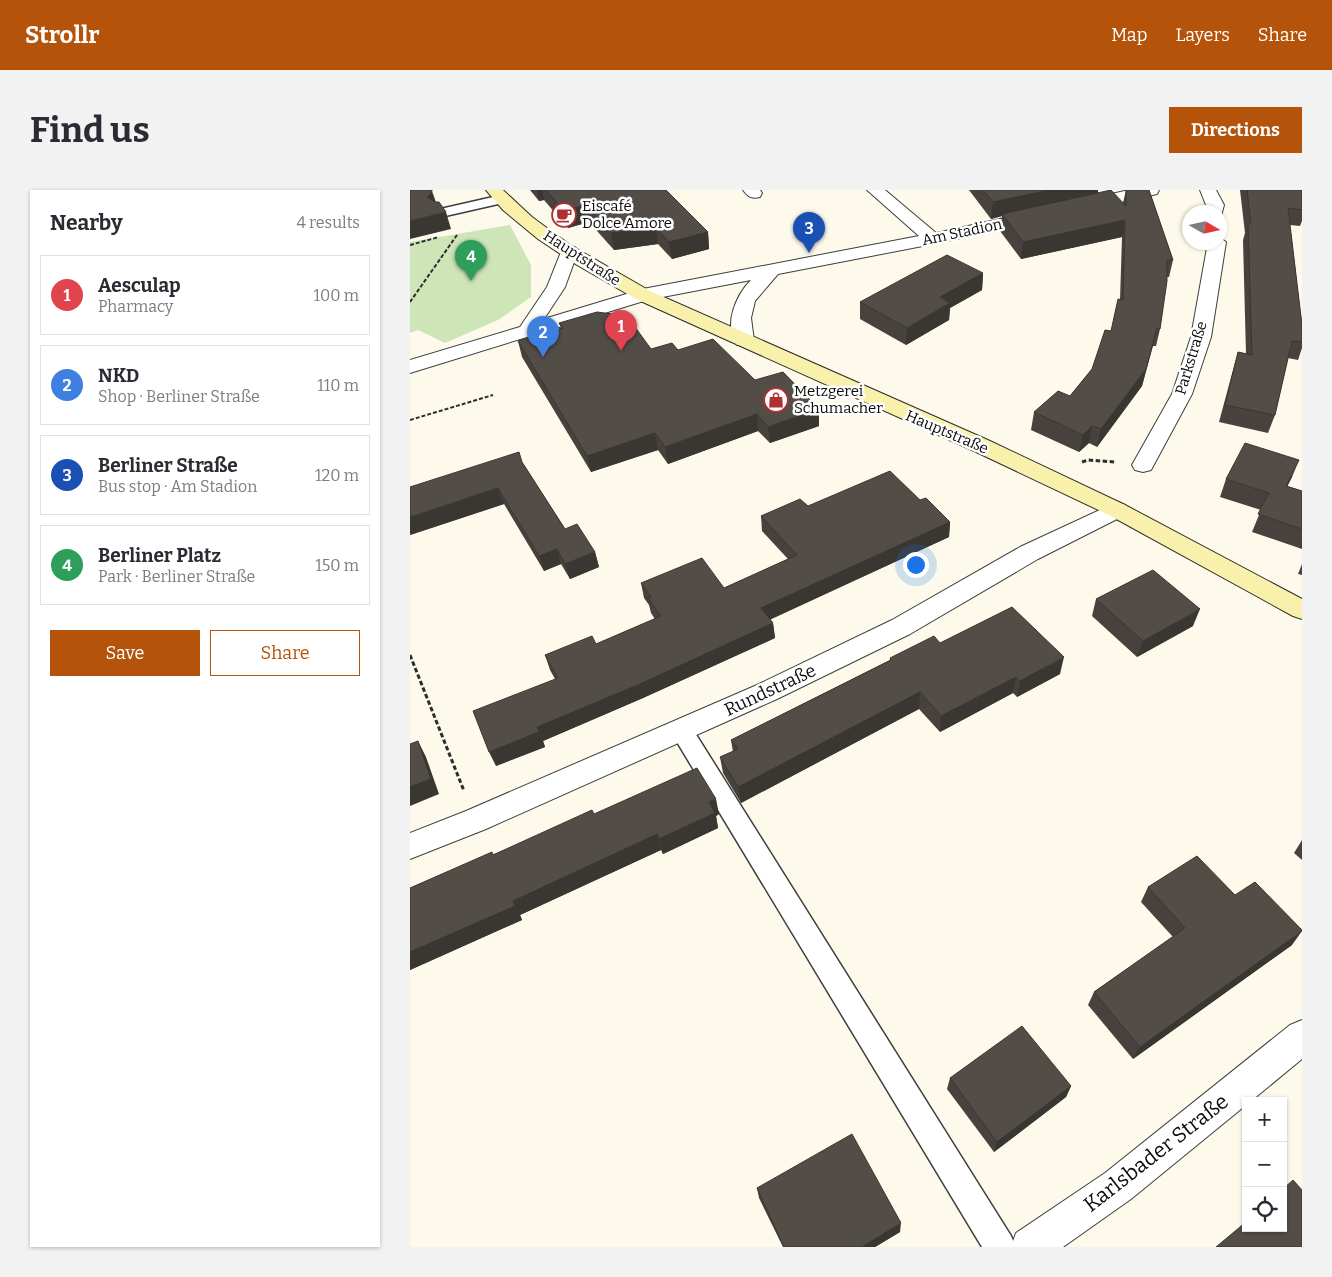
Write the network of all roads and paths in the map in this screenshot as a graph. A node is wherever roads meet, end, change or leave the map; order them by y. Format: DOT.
graph roads {
  1 [pos="875,190"];
  2 [pos="1151,190"];
  3 [pos="1208,190"];
  4 [pos="498,194"];
  5 [pos="1215,205"];
  6 [pos="441,213"];
  7 [pos="460,232"];
  8 [pos="933,239"];
  9 [pos="1216,250"];
  10 [pos="569,251"];
  11 [pos="772,270"];
  12 [pos="643,295"];
  13 [pos="410,302"];
  14 [pos="527,331"];
  15 [pos="744,341"];
  16 [pos="410,367"];
  17 [pos="493,396"];
  18 [pos="410,420"];
  19 [pos="1143,465"];
  20 [pos="1054,480"];
  21 [pos="1117,510"];
  22 [pos="1302,610"];
  23 [pos="410,655"];
  24 [pos="682,732"];
  25 [pos="476,820"];
  26 [pos="410,846"];
  27 [pos="1302,1037"];
  28 [pos="1000,1247"];
  29 [pos="1030,1247"];
  1 -- 8 [label="street"];
  2 -- 8 [label="street, Am Stadion"];
  3 -- 5 [label="street"];
  4 -- 6 [label="lane"];
  4 -- 10 [label="main road, Hauptstraße"];
  7 -- 13 [label="path"];
  8 -- 11 [label="street, Am Stadion"];
  9 -- 19 [label="street, Parkstraße"];
  10 -- 12 [label="main road, Hauptstraße"];
  10 -- 14 [label="street"];
  11 -- 12 [label="street, Am Stadion"];
  11 -- 15 [label="street"];
  12 -- 14 [label="street, Am Stadion"];
  12 -- 15 [label="main road, Hauptstraße"];
  14 -- 16 [label="street, Am Stadion"];
  15 -- 20 [label="main road, Hauptstraße"];
  17 -- 18 [label="path"];
  19 -- 20 [label="path"];
  20 -- 21 [label="main road, Hauptstraße"];
  21 -- 22 [label="main road, Hauptstraße"];
  21 -- 24 [label="street, Rundstraße"];
  23 -- 25 [label="path"];
  24 -- 25 [label="street, Rundstraße"];
  24 -- 28 [label="lane"];
  25 -- 26 [label="street, Rundstraße"];
  27 -- 29 [label="street, Karlsbader Straße"];
}
